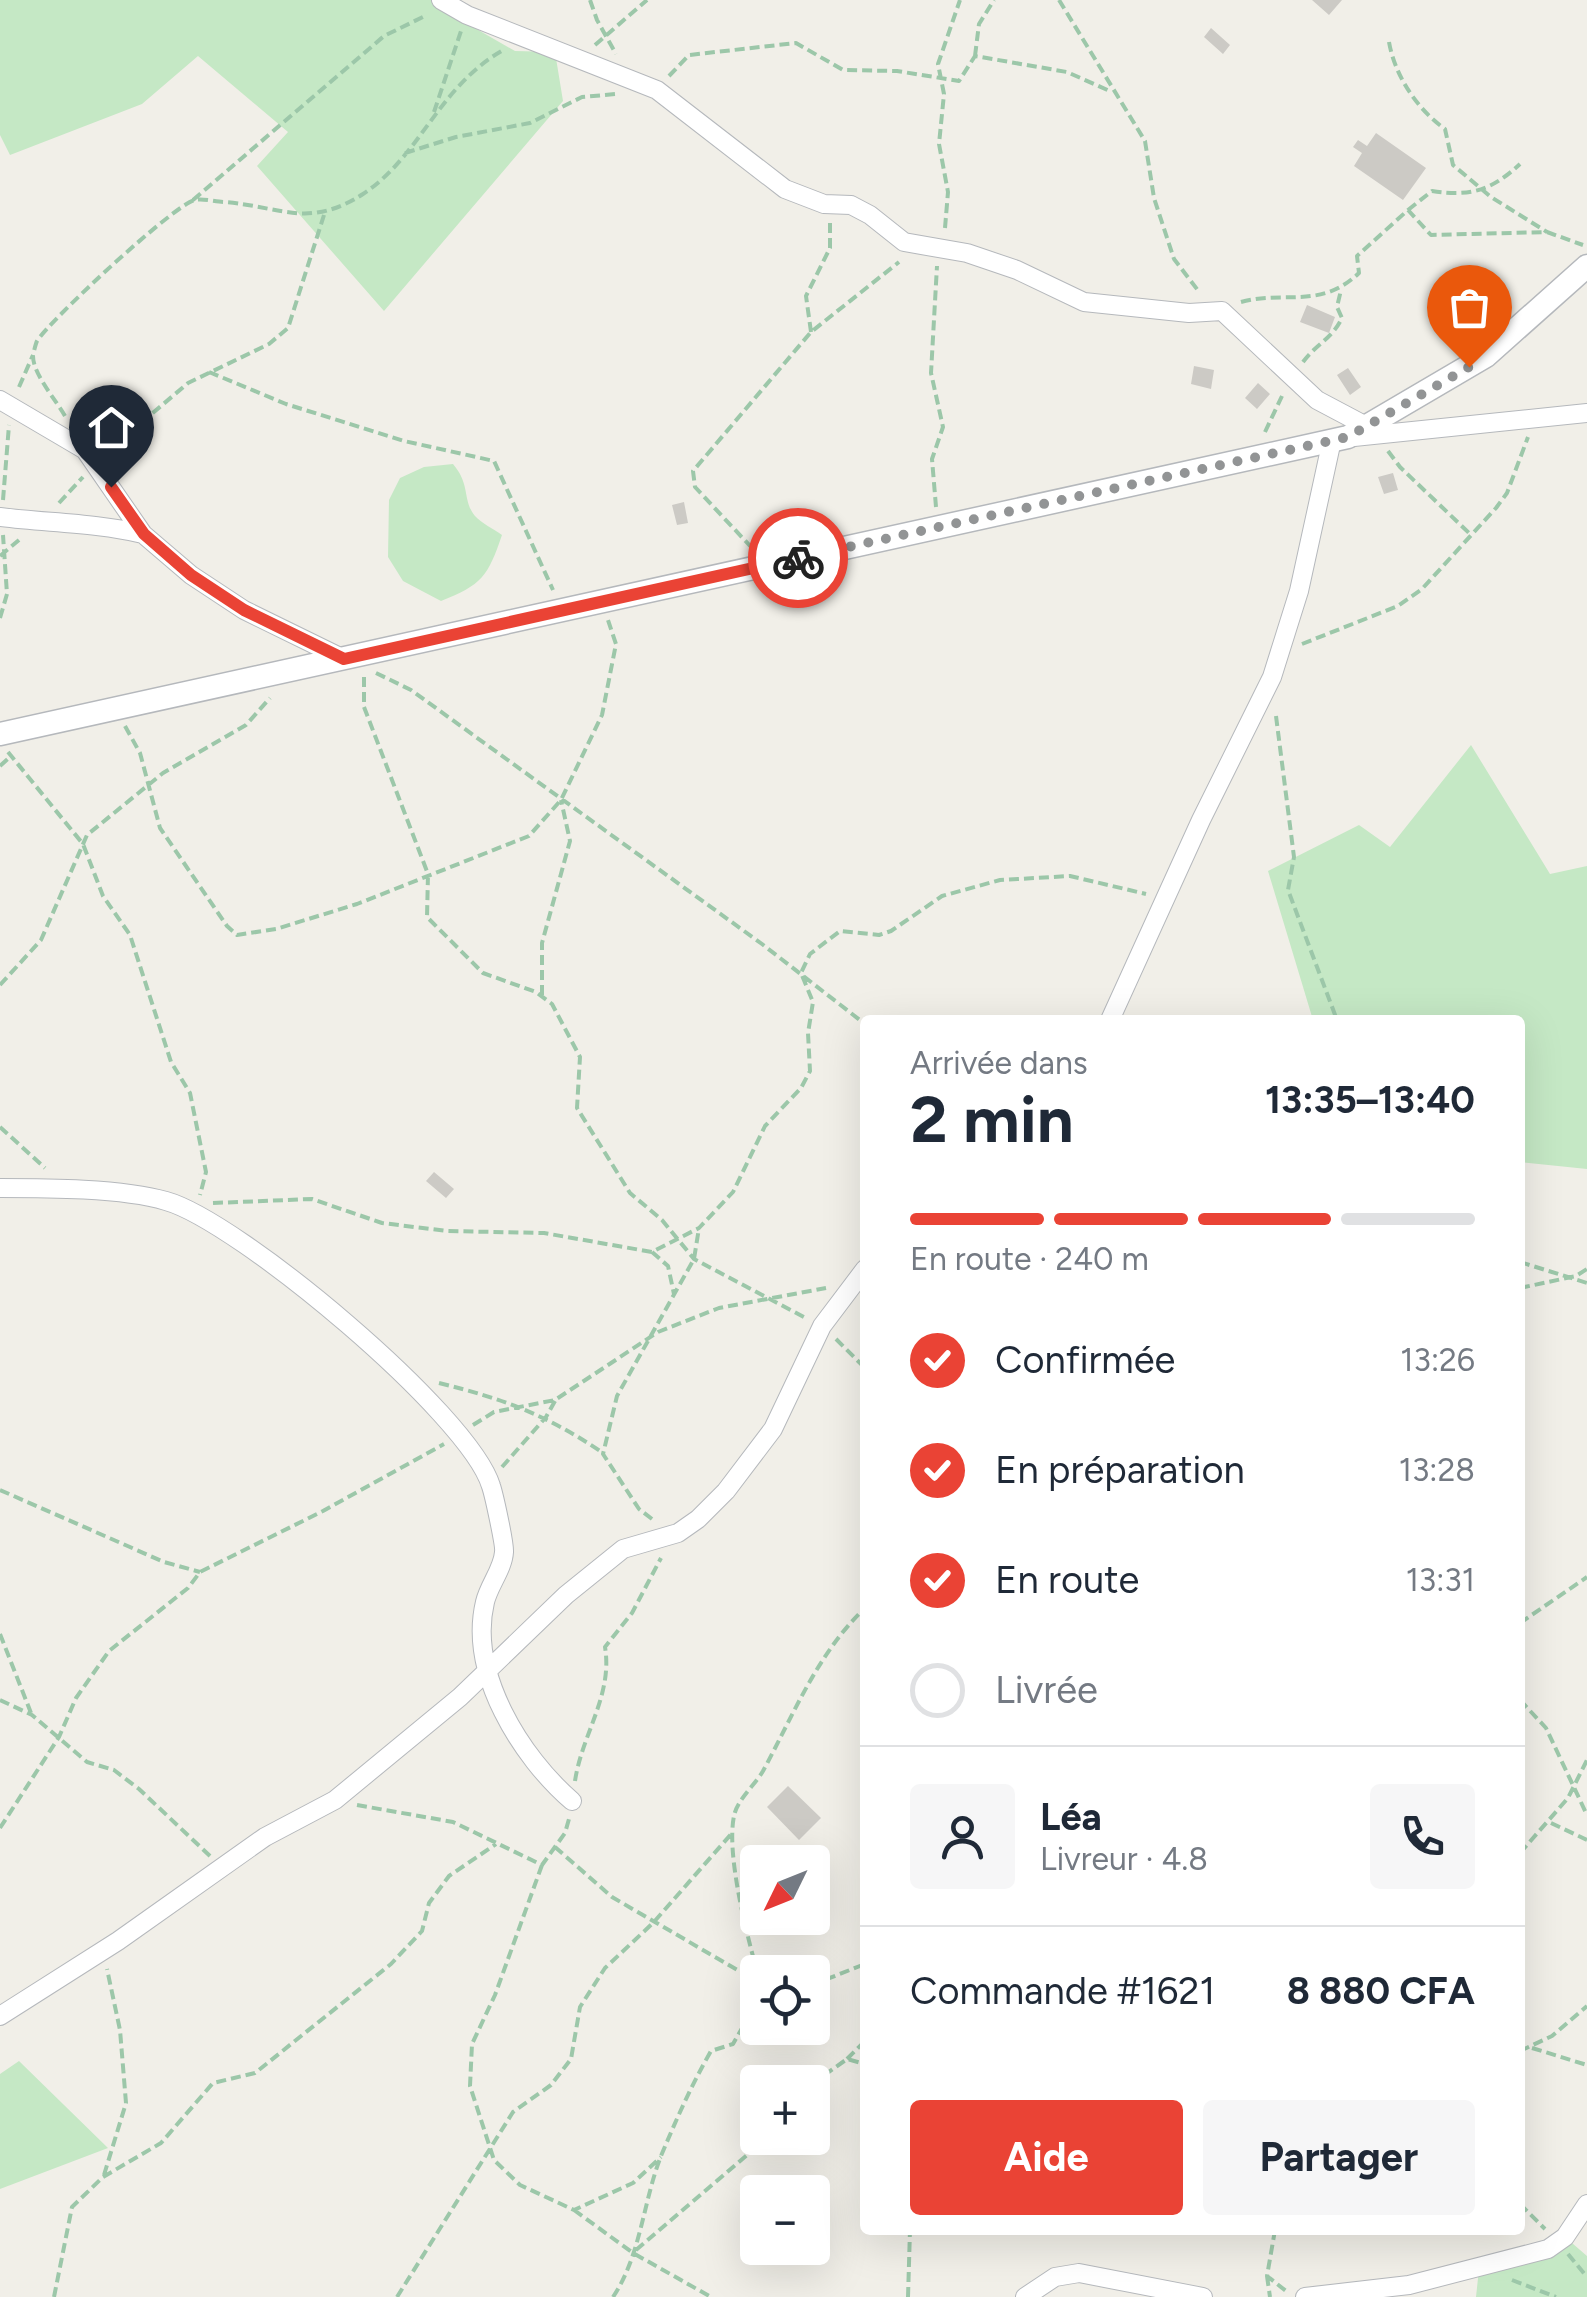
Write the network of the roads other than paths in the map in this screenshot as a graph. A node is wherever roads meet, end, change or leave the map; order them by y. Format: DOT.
graph roads {
  1 [pos="446,2"];
  2 [pos="1587,266"];
  3 [pos="6,402"];
  4 [pos="1587,412"];
  5 [pos="1356,435"];
  6 [pos="1,517"];
  7 [pos="144,534"];
  8 [pos="344,659"];
  9 [pos="2,740"];
  10 [pos="1112,1015"];
  11 [pos="0,1188"];
  12 [pos="858,1276"];
  13 [pos="488,1670"];
  14 [pos="572,1801"];
  15 [pos="0,2016"];
  16 [pos="1587,2204"];
  17 [pos="1025,2297"];
  18 [pos="1203,2297"];
  19 [pos="1301,2297"];
  1 -- 5 [label="street"];
  2 -- 5 [label="street"];
  3 -- 7 [label="street"];
  4 -- 5 [label="street"];
  5 -- 8 [label="street"];
  5 -- 10 [label="street"];
  6 -- 7 [label="street"];
  7 -- 8 [label="street"];
  8 -- 9 [label="street"];
  11 -- 13 [label="street"];
  12 -- 13 [label="street"];
  13 -- 14 [label="street"];
  13 -- 15 [label="street"];
  16 -- 19 [label="street"];
  17 -- 18 [label="street"];
}
